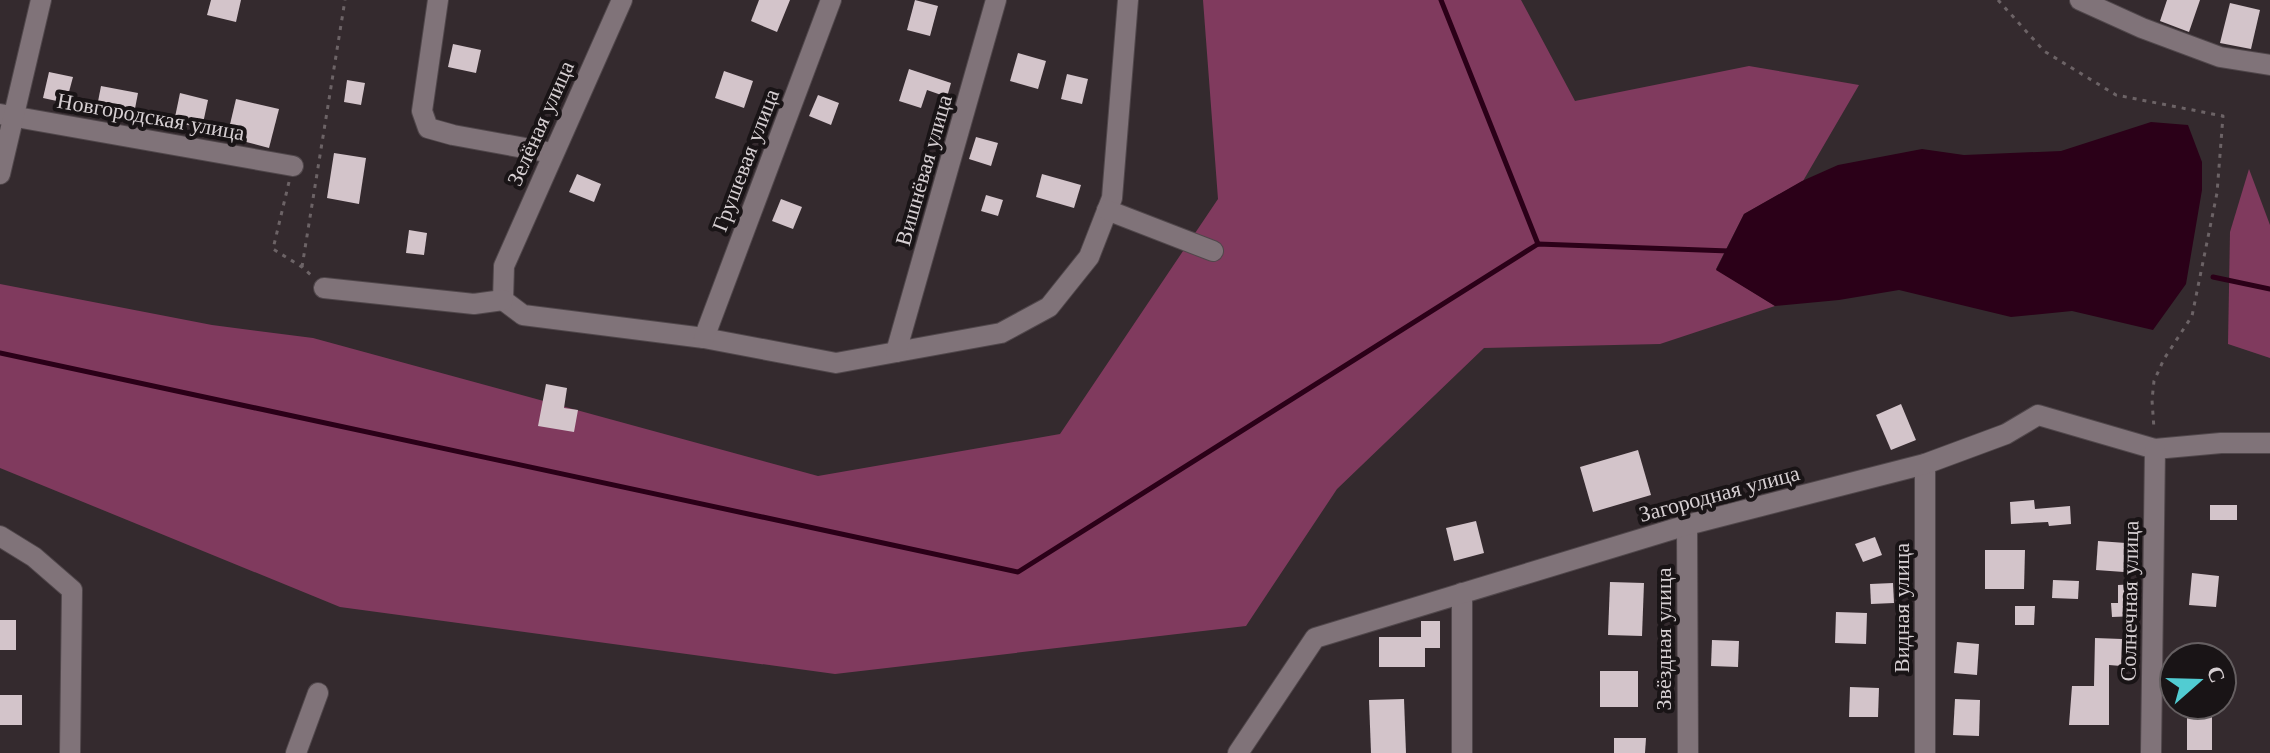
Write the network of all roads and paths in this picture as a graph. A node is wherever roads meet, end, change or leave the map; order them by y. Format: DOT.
graph roads {
  1 [pos="41,0"];
  2 [pos="345,0"];
  3 [pos="438,0"];
  4 [pos="622,0"];
  5 [pos="831,0"];
  6 [pos="996,0"];
  7 [pos="1128,0"];
  8 [pos="1998,0"];
  9 [pos="2080,0"];
  10 [pos="2270,65"];
  11 [pos="7,115"];
  12 [pos="552,153"];
  13 [pos="293,166"];
  14 [pos="0,174"];
  15 [pos="1107,210"];
  16 [pos="1213,251"];
  17 [pos="302,267"];
  18 [pos="324,288"];
  19 [pos="503,300"];
  20 [pos="704,338"];
  21 [pos="896,352"];
  22 [pos="2270,443"];
  23 [pos="2155,449"];
  24 [pos="1925,464"];
  25 [pos="1687,525"];
  26 [pos="0,536"];
  27 [pos="1462,593"];
  28 [pos="318,693"];
  29 [pos="70,753"];
  30 [pos="296,753"];
  31 [pos="1238,753"];
  32 [pos="1462,753"];
  33 [pos="1688,753"];
  34 [pos="1925,753"];
  35 [pos="2151,753"];
  1 -- 11 [label="street"];
  2 -- 17 [label="path"];
  3 -- 12 [label="street"];
  4 -- 12 [label="street, Зелёная улица"];
  5 -- 20 [label="street, Грушевая улица"];
  6 -- 21 [label="street, Вишнёвая улица"];
  7 -- 15 [label="street"];
  8 -- 23 [label="path"];
  9 -- 10 [label="street"];
  11 -- 13 [label="street, Новгородская улица"];
  11 -- 14 [label="street"];
  12 -- 19 [label="street, Зелёная улица"];
  13 -- 17 [label="path"];
  15 -- 16 [label="street"];
  15 -- 21 [label="street"];
  17 -- 18 [label="path"];
  18 -- 19 [label="street"];
  19 -- 20 [label="street"];
  20 -- 21 [label="street"];
  22 -- 23 [label="street, Загородная улица"];
  23 -- 24 [label="street, Загородная улица"];
  23 -- 35 [label="street, Солнечная улица"];
  24 -- 25 [label="street, Загородная улица"];
  24 -- 34 [label="street, Видная улица"];
  25 -- 27 [label="street, Загородная улица"];
  25 -- 33 [label="street, Звёздная улица"];
  26 -- 29 [label="street"];
  27 -- 31 [label="street, Загородная улица"];
  27 -- 32 [label="street"];
  28 -- 30 [label="street"];
}
